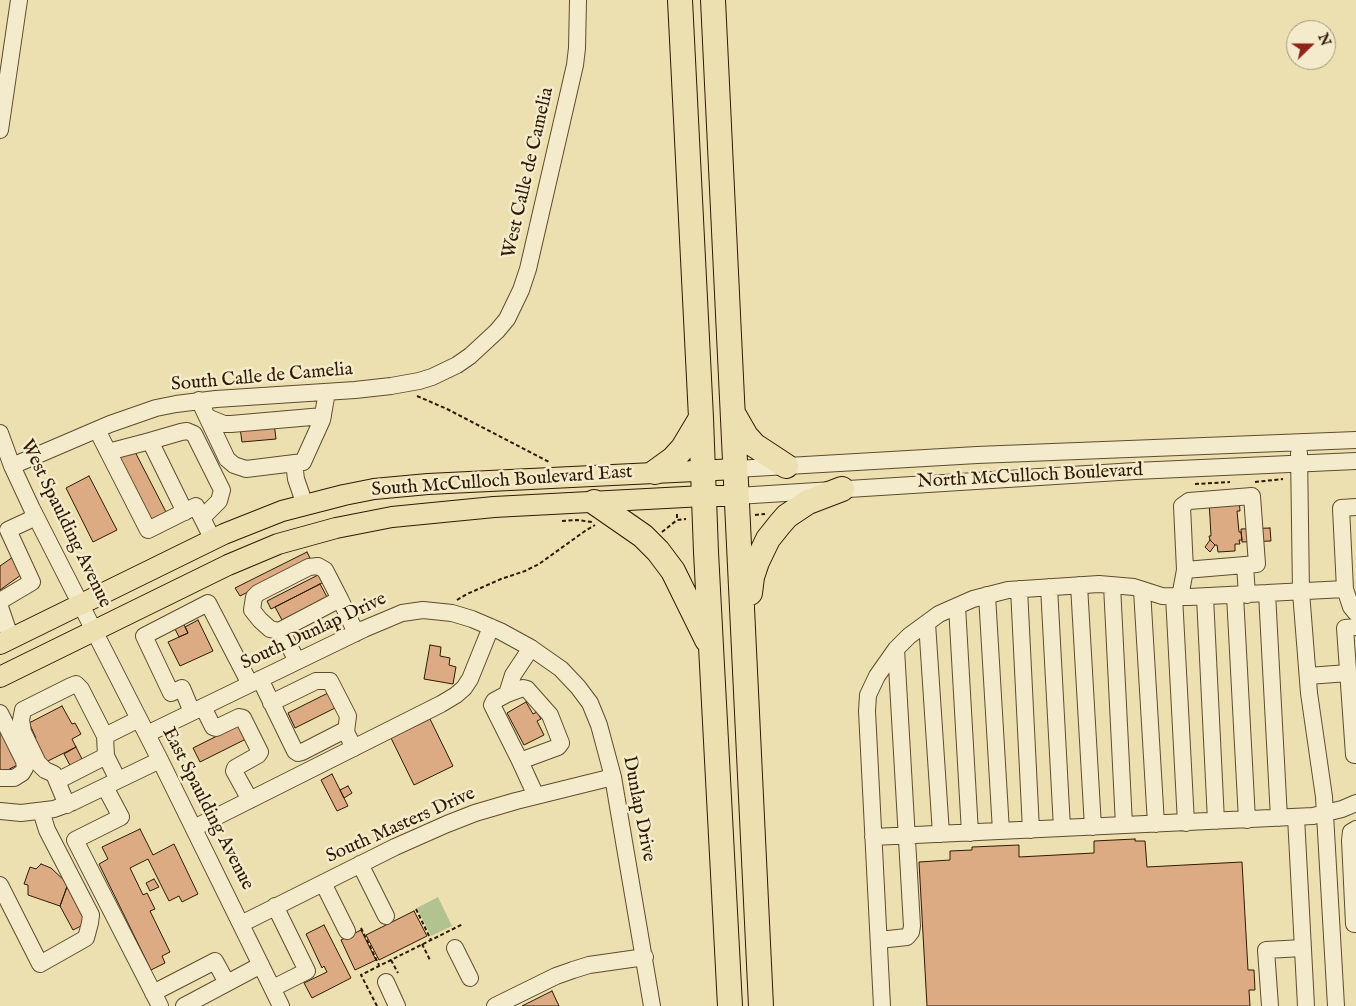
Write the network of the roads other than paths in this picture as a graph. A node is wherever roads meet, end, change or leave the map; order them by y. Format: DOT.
graph roads {
  1 [pos="19,0"];
  2 [pos="578,0"];
  3 [pos="680,0"];
  4 [pos="713,0"];
  5 [pos="0,130"];
  6 [pos="485,344"];
  7 [pos="327,392"];
  8 [pos="199,400"];
  9 [pos="734,415"];
  10 [pos="323,416"];
  11 [pos="206,417"];
  12 [pos="701,418"];
  13 [pos="97,430"];
  14 [pos="0,433"];
  15 [pos="1356,440"];
  16 [pos="150,442"];
  17 [pos="1299,443"];
  18 [pos="108,452"];
  19 [pos="1356,461"];
  20 [pos="294,463"];
  21 [pos="1299,464"];
  22 [pos="12,466"];
  23 [pos="786,466"];
  24 [pos="736,469"];
  25 [pos="702,470"];
  26 [pos="655,472"];
  27 [pos="842,489"];
  28 [pos="704,496"];
  29 [pos="737,496"];
  30 [pos="594,502"];
  31 [pos="305,505"];
  32 [pos="1356,507"];
  33 [pos="185,512"];
  34 [pos="36,517"];
  35 [pos="202,518"];
  36 [pos="1349,521"];
  37 [pos="4,532"];
  38 [pos="213,540"];
  39 [pos="1251,565"];
  40 [pos="1185,570"];
  41 [pos="1079,585"];
  42 [pos="1112,585"];
  43 [pos="1049,587"];
  44 [pos="1019,589"];
  45 [pos="1345,589"];
  46 [pos="1142,590"];
  47 [pos="1301,592"];
  48 [pos="1267,594"];
  49 [pos="987,595"];
  50 [pos="1241,595"];
  51 [pos="1177,597"];
  52 [pos="1204,597"];
  53 [pos="340,599"];
  54 [pos="0,601"];
  55 [pos="81,605"];
  56 [pos="957,606"];
  57 [pos="0,607"];
  58 [pos="1356,613"];
  59 [pos="927,624"];
  60 [pos="491,627"];
  61 [pos="744,627"];
  62 [pos="1351,627"];
  63 [pos="281,630"];
  64 [pos="94,631"];
  65 [pos="356,633"];
  66 [pos="5,642"];
  67 [pos="531,648"];
  68 [pos="712,649"];
  69 [pos="896,649"];
  70 [pos="300,659"];
  71 [pos="1348,673"];
  72 [pos="1308,676"];
  73 [pos="0,678"];
  74 [pos="316,681"];
  75 [pos="255,682"];
  76 [pos="507,694"];
  77 [pos="271,703"];
  78 [pos="198,710"];
  79 [pos="0,713"];
  80 [pos="139,718"];
  81 [pos="346,732"];
  82 [pos="147,734"];
  83 [pos="105,736"];
  84 [pos="354,748"];
  85 [pos="1356,755"];
  86 [pos="106,756"];
  87 [pos="160,760"];
  88 [pos="520,761"];
  89 [pos="56,777"];
  90 [pos="613,777"];
  91 [pos="0,778"];
  92 [pos="112,784"];
  93 [pos="536,796"];
  94 [pos="250,800"];
  95 [pos="1356,803"];
  96 [pos="67,805"];
  97 [pos="41,811"];
  98 [pos="0,812"];
  99 [pos="1324,813"];
  100 [pos="1296,817"];
  101 [pos="1279,818"];
  102 [pos="1247,820"];
  103 [pos="1216,821"];
  104 [pos="1186,822"];
  105 [pos="1156,824"];
  106 [pos="1124,825"];
  107 [pos="1093,827"];
  108 [pos="194,828"];
  109 [pos="1062,828"];
  110 [pos="1356,829"];
  111 [pos="1031,830"];
  112 [pos="1001,831"];
  113 [pos="970,833"];
  114 [pos="940,834"];
  115 [pos="908,836"];
  116 [pos="874,837"];
  117 [pos="360,864"];
  118 [pos="323,883"];
  119 [pos="0,885"];
  120 [pos="276,906"];
  121 [pos="386,916"];
  122 [pos="1331,918"];
  123 [pos="1355,921"];
  124 [pos="241,924"];
  125 [pos="354,929"];
  126 [pos="879,940"];
  127 [pos="455,948"];
  128 [pos="1303,948"];
  129 [pos="645,957"];
  130 [pos="261,965"];
  131 [pos="470,978"];
  132 [pos="392,979"];
  133 [pos="227,983"];
  134 [pos="273,988"];
  135 [pos="156,999"];
  136 [pos="184,1006"];
  137 [pos="282,1006"];
  138 [pos="397,1006"];
  139 [pos="494,1006"];
  140 [pos="652,1006"];
  141 [pos="730,1006"];
  142 [pos="761,1006"];
  143 [pos="882,1006"];
  144 [pos="1270,1006"];
  145 [pos="1306,1006"];
  146 [pos="1336,1006"];
  1 -- 5 [label="street"];
  2 -- 6 [label="street, West Calle de Camelia"];
  3 -- 12 [label="highway"];
  4 -- 9 [label="highway"];
  6 -- 7 [label="street, South Calle de Camelia"];
  7 -- 8 [label="street, South Calle de Camelia"];
  7 -- 10 [label="street"];
  8 -- 11 [label="street"];
  8 -- 13 [label="street, South Calle de Camelia"];
  9 -- 23 [label="highway"];
  9 -- 24 [label="highway"];
  10 -- 11 [label="street"];
  10 -- 20 [label="street"];
  11 -- 20 [label="street"];
  12 -- 25 [label="highway"];
  12 -- 26 [label="highway"];
  13 -- 18 [label="street"];
  13 -- 22 [label="street, South Calle de Camelia"];
  14 -- 22 [label="street, West Spaulding Avenue"];
  15 -- 17 [label="street, North McCulloch Boulevard"];
  16 -- 18 [label="street"];
  16 -- 33 [label="street"];
  16 -- 35 [label="street"];
  17 -- 21 [label="street"];
  17 -- 23 [label="street, North McCulloch Boulevard"];
  18 -- 33 [label="street"];
  19 -- 21 [label="street, North McCulloch Boulevard"];
  20 -- 31 [label="street"];
  21 -- 27 [label="street, North McCulloch Boulevard"];
  21 -- 47 [label="street"];
  22 -- 34 [label="street, West Spaulding Avenue"];
  23 -- 24 [label="street, North McCulloch Boulevard"];
  24 -- 25 [label="main road, South McCulloch Boulevard East"];
  24 -- 29 [label="highway"];
  25 -- 26 [label="main road, South McCulloch Boulevard East"];
  25 -- 28 [label="highway"];
  26 -- 31 [label="main road, South McCulloch Boulevard East"];
  27 -- 29 [label="street, North McCulloch Boulevard"];
  27 -- 61 [label="highway"];
  28 -- 29 [label="main road, North McCulloch Boulevard"];
  28 -- 30 [label="main road, South McCulloch Boulevard East"];
  28 -- 68 [label="highway"];
  29 -- 61 [label="highway"];
  30 -- 64 [label="main road, South McCulloch Boulevard East"];
  30 -- 68 [label="highway"];
  31 -- 38 [label="main road, South McCulloch Boulevard East"];
  32 -- 36 [label="street"];
  33 -- 35 [label="street"];
  34 -- 37 [label="street"];
  34 -- 55 [label="street, West Spaulding Avenue"];
  35 -- 38 [label="street"];
  36 -- 45 [label="street"];
  37 -- 54 [label="street"];
  38 -- 55 [label="main road, South McCulloch Boulevard East"];
  39 -- 40 [label="street"];
  39 -- 40 [label="street"];
  39 -- 50 [label="street"];
  40 -- 51 [label="street"];
  41 -- 42 [label="street"];
  41 -- 43 [label="street"];
  41 -- 107 [label="street"];
  42 -- 46 [label="street"];
  42 -- 106 [label="street"];
  43 -- 44 [label="street"];
  43 -- 109 [label="street"];
  44 -- 49 [label="street"];
  44 -- 111 [label="street"];
  45 -- 47 [label="street"];
  45 -- 58 [label="street"];
  46 -- 51 [label="street"];
  46 -- 105 [label="street"];
  47 -- 48 [label="street"];
  47 -- 72 [label="street"];
  48 -- 50 [label="street"];
  48 -- 101 [label="street"];
  49 -- 56 [label="street"];
  49 -- 112 [label="street"];
  50 -- 52 [label="street"];
  50 -- 102 [label="street"];
  51 -- 52 [label="street"];
  51 -- 104 [label="street"];
  52 -- 103 [label="street"];
  53 -- 63 [label="street"];
  53 -- 63 [label="street"];
  53 -- 65 [label="street"];
  55 -- 64 [label="street, West Spaulding Avenue"];
  55 -- 66 [label="main road, South McCulloch Boulevard East"];
  56 -- 59 [label="street"];
  56 -- 113 [label="street"];
  57 -- 66 [label="street"];
  59 -- 69 [label="street"];
  59 -- 114 [label="street"];
  60 -- 65 [label="street, South Dunlap Drive"];
  60 -- 67 [label="street, South Dunlap Drive"];
  60 -- 84 [label="street"];
  61 -- 142 [label="highway"];
  62 -- 71 [label="street"];
  63 -- 70 [label="street"];
  64 -- 73 [label="main road, South McCulloch Boulevard East"];
  64 -- 80 [label="street, East Spaulding Avenue"];
  65 -- 70 [label="street, South Dunlap Drive"];
  67 -- 76 [label="street"];
  67 -- 90 [label="street, Dunlap Drive"];
  68 -- 141 [label="highway"];
  69 -- 115 [label="street"];
  69 -- 116 [label="street"];
  70 -- 74 [label="street"];
  70 -- 75 [label="street, South Dunlap Drive"];
  71 -- 72 [label="street"];
  71 -- 85 [label="street"];
  72 -- 99 [label="street"];
  74 -- 77 [label="street"];
  74 -- 81 [label="street"];
  75 -- 77 [label="street"];
  75 -- 78 [label="street, South Dunlap Drive"];
  75 -- 78 [label="street"];
  76 -- 88 [label="street"];
  76 -- 88 [label="street"];
  77 -- 81 [label="street"];
  78 -- 82 [label="street, South Dunlap Drive"];
  78 -- 94 [label="street"];
  79 -- 91 [label="street"];
  80 -- 82 [label="street, East Spaulding Avenue"];
  80 -- 83 [label="street"];
  81 -- 84 [label="street"];
  82 -- 87 [label="street, East Spaulding Avenue"];
  83 -- 86 [label="street"];
  83 -- 89 [label="street"];
  84 -- 94 [label="street"];
  86 -- 89 [label="street"];
  86 -- 92 [label="street"];
  87 -- 92 [label="street"];
  87 -- 108 [label="street, East Spaulding Avenue"];
  88 -- 93 [label="street"];
  89 -- 96 [label="street"];
  90 -- 93 [label="street, South Masters Drive"];
  90 -- 129 [label="street, Dunlap Drive"];
  92 -- 96 [label="street"];
  92 -- 135 [label="street"];
  93 -- 117 [label="street, South Masters Drive"];
  94 -- 108 [label="street"];
  95 -- 99 [label="street"];
  96 -- 97 [label="street"];
  97 -- 98 [label="street"];
  97 -- 119 [label="street"];
  99 -- 100 [label="street"];
  99 -- 122 [label="street"];
  100 -- 101 [label="street"];
  100 -- 128 [label="street"];
  101 -- 102 [label="street"];
  102 -- 103 [label="street"];
  103 -- 104 [label="street"];
  104 -- 105 [label="street"];
  105 -- 106 [label="street"];
  106 -- 107 [label="street"];
  107 -- 109 [label="street"];
  108 -- 124 [label="street, East Spaulding Avenue"];
  109 -- 111 [label="street"];
  110 -- 123 [label="street"];
  111 -- 112 [label="street"];
  112 -- 113 [label="street"];
  113 -- 114 [label="street"];
  114 -- 115 [label="street"];
  115 -- 116 [label="street"];
  115 -- 126 [label="street"];
  116 -- 126 [label="street"];
  117 -- 118 [label="street, South Masters Drive"];
  117 -- 121 [label="street"];
  118 -- 120 [label="street, South Masters Drive"];
  118 -- 125 [label="street"];
  120 -- 124 [label="street, South Masters Drive"];
  120 -- 134 [label="street"];
  122 -- 123 [label="street"];
  122 -- 146 [label="street"];
  124 -- 130 [label="street, East Spaulding Avenue"];
  126 -- 143 [label="street"];
  127 -- 131 [label="street"];
  128 -- 144 [label="street"];
  128 -- 145 [label="street"];
  129 -- 139 [label="street"];
  129 -- 140 [label="street, Dunlap Drive"];
  130 -- 133 [label="street"];
  130 -- 134 [label="street, East Spaulding Avenue"];
  132 -- 138 [label="street"];
  133 -- 135 [label="street"];
  133 -- 136 [label="street"];
  134 -- 137 [label="street, East Spaulding Avenue"];
}
